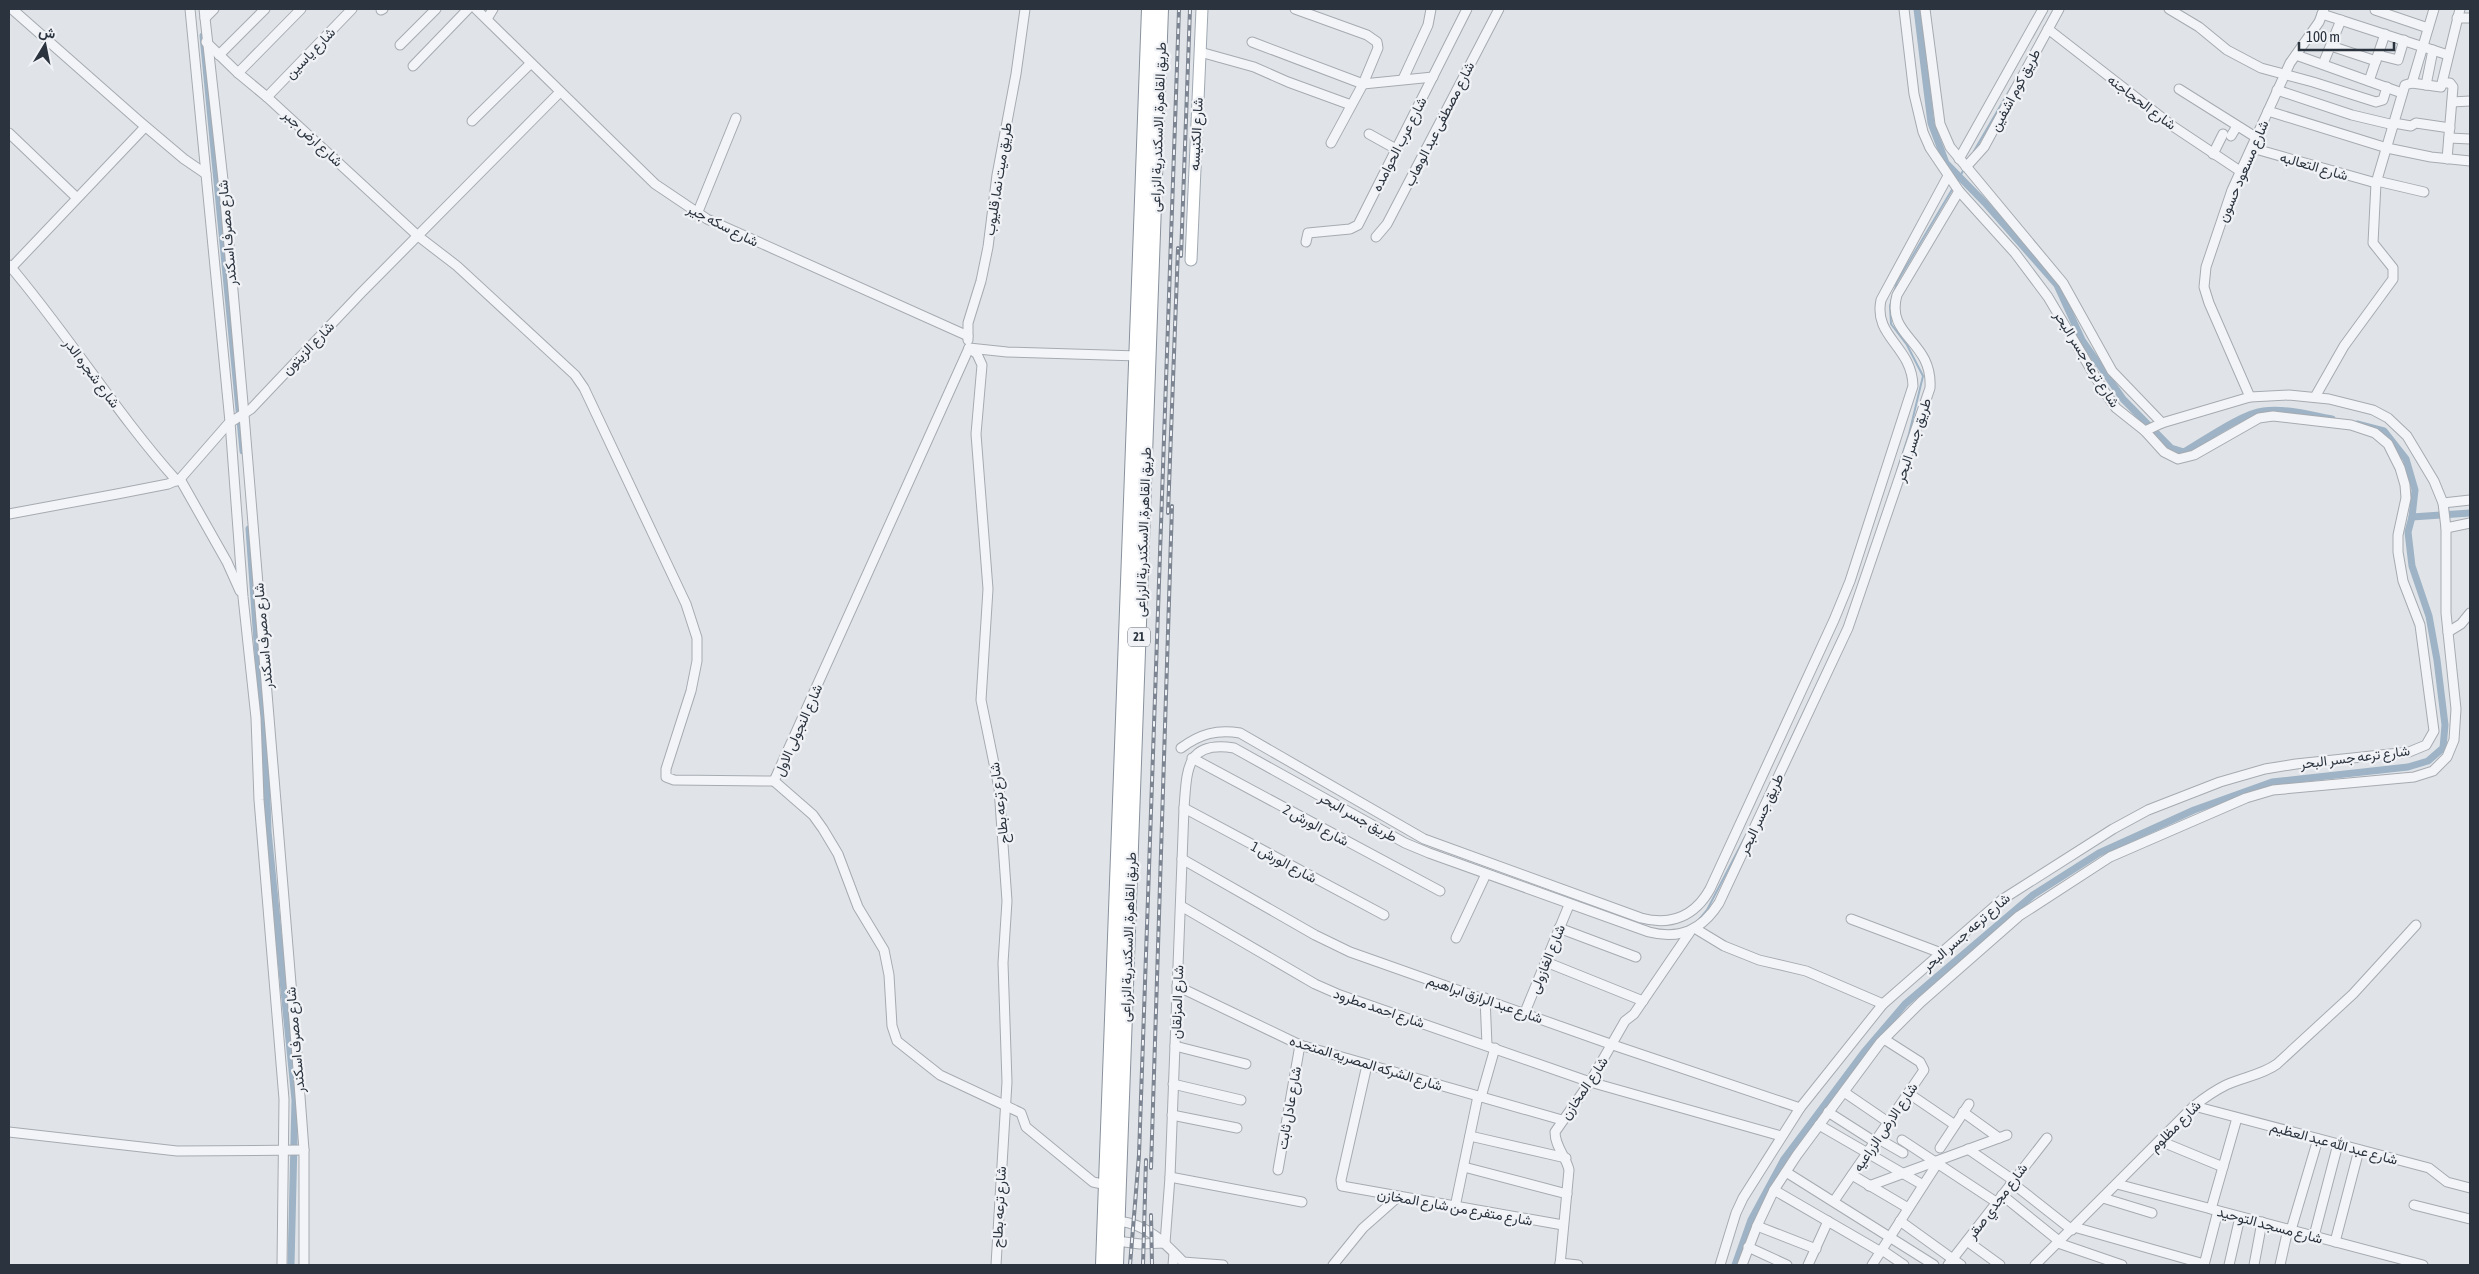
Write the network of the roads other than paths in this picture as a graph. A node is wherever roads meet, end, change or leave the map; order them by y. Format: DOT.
graph roads {
  1 [pos="12,9"];
  2 [pos="190,9"];
  3 [pos="214,9"];
  4 [pos="265,9"];
  5 [pos="301,9"];
  6 [pos="352,9"];
  7 [pos="436,9"];
  8 [pos="468,9"];
  9 [pos="476,9"];
  10 [pos="493,9"];
  11 [pos="1025,9"];
  12 [pos="1149,9"];
  13 [pos="1161,9"];
  14 [pos="1202,9"];
  15 [pos="1295,9"];
  16 [pos="1431,9"];
  17 [pos="1467,9"];
  18 [pos="1499,9"];
  19 [pos="1904,9"];
  20 [pos="1925,9"];
  21 [pos="2043,9"];
  22 [pos="2059,9"];
  23 [pos="2169,9"];
  24 [pos="2434,9"];
  25 [pos="2375,10"];
  26 [pos="2323,11"];
  27 [pos="2458,13"];
  28 [pos="204,14"];
  29 [pos="2470,18"];
  30 [pos="487,19"];
  31 [pos="2341,20"];
  32 [pos="2428,28"];
  33 [pos="2048,29"];
  34 [pos="2385,34"];
  35 [pos="2404,40"];
  36 [pos="206,42"];
  37 [pos="1252,42"];
  38 [pos="400,45"];
  39 [pos="2331,46"];
  40 [pos="2422,46"];
  41 [pos="2433,50"];
  42 [pos="1200,52"];
  43 [pos="219,55"];
  44 [pos="2296,55"];
  45 [pos="2448,55"];
  46 [pos="2377,58"];
  47 [pos="530,64"];
  48 [pos="2324,64"];
  49 [pos="413,66"];
  50 [pos="238,73"];
  51 [pos="2284,76"];
  52 [pos="1433,77"];
  53 [pos="1403,79"];
  54 [pos="2369,81"];
  55 [pos="2412,83"];
  56 [pos="2443,83"];
  57 [pos="1363,84"];
  58 [pos="2426,85"];
  59 [pos="2387,87"];
  60 [pos="2179,89"];
  61 [pos="2278,90"];
  62 [pos="560,92"];
  63 [pos="2402,93"];
  64 [pos="268,97"];
  65 [pos="2470,101"];
  66 [pos="2452,102"];
  67 [pos="1351,104"];
  68 [pos="2268,111"];
  69 [pos="736,118"];
  70 [pos="472,121"];
  71 [pos="2394,124"];
  72 [pos="143,125"];
  73 [pos="2237,126"];
  74 [pos="2450,128"];
  75 [pos="9,134"];
  76 [pos="1369,134"];
  77 [pos="2257,138"];
  78 [pos="2449,138"];
  79 [pos="2470,140"];
  80 [pos="1331,144"];
  81 [pos="2252,148"];
  82 [pos="2387,148"];
  83 [pos="1396,149"];
  84 [pos="2213,154"];
  85 [pos="1960,159"];
  86 [pos="2447,159"];
  87 [pos="2470,161"];
  88 [pos="1966,167"];
  89 [pos="2240,171"];
  90 [pos="206,174"];
  91 [pos="1948,176"];
  92 [pos="2377,182"];
  93 [pos="1959,191"];
  94 [pos="2424,192"];
  95 [pos="75,196"];
  96 [pos="697,214"];
  97 [pos="418,236"];
  98 [pos="1376,237"];
  99 [pos="1306,242"];
  100 [pos="1191,260"];
  101 [pos="10,265"];
  102 [pos="968,336"];
  103 [pos="969,348"];
  104 [pos="1138,356"];
  105 [pos="2250,397"];
  106 [pos="2315,397"];
  107 [pos="244,414"];
  108 [pos="230,422"];
  109 [pos="2160,424"];
  110 [pos="2146,430"];
  111 [pos="178,480"];
  112 [pos="2470,500"];
  113 [pos="2442,503"];
  114 [pos="9,514"];
  115 [pos="2470,523"];
  116 [pos="2446,528"];
  117 [pos="243,597"];
  118 [pos="2470,613"];
  119 [pos="2448,632"];
  120 [pos="1181,748"];
  121 [pos="1191,759"];
  122 [pos="774,781"];
  123 [pos="1184,808"];
  124 [pos="1182,859"];
  125 [pos="1486,874"];
  126 [pos="1715,879"];
  127 [pos="1727,886"];
  128 [pos="1440,891"];
  129 [pos="1569,905"];
  130 [pos="1180,906"];
  131 [pos="1384,915"];
  132 [pos="1852,919"];
  133 [pos="2416,924"];
  134 [pos="1559,928"];
  135 [pos="1693,930"];
  136 [pos="1456,938"];
  137 [pos="1941,953"];
  138 [pos="1636,957"];
  139 [pos="1546,962"];
  140 [pos="1177,986"];
  141 [pos="1486,998"];
  142 [pos="1643,1000"];
  143 [pos="1883,1004"];
  144 [pos="1525,1012"];
  145 [pos="1884,1039"];
  146 [pos="1300,1045"];
  147 [pos="1613,1045"];
  148 [pos="1175,1046"];
  149 [pos="1491,1046"];
  150 [pos="1246,1064"];
  151 [pos="1367,1065"];
  152 [pos="1590,1082"];
  153 [pos="1173,1084"];
  154 [pos="1844,1092"];
  155 [pos="1908,1093"];
  156 [pos="1480,1097"];
  157 [pos="1241,1100"];
  158 [pos="1969,1104"];
  159 [pos="2194,1106"];
  160 [pos="1004,1107"];
  161 [pos="1800,1108"];
  162 [pos="1828,1112"];
  163 [pos="1963,1112"];
  164 [pos="1172,1115"];
  165 [pos="2237,1118"];
  166 [pos="1562,1120"];
  167 [pos="1888,1122"];
  168 [pos="1819,1125"];
  169 [pos="1955,1125"];
  170 [pos="1237,1128"];
  171 [pos="9,1132"];
  172 [pos="1470,1136"];
  173 [pos="1781,1136"];
  174 [pos="2046,1138"];
  175 [pos="2318,1139"];
  176 [pos="1876,1140"];
  177 [pos="1902,1140"];
  178 [pos="2160,1141"];
  179 [pos="2338,1144"];
  180 [pos="1940,1148"];
  181 [pos="1968,1149"];
  182 [pos="304,1150"];
  183 [pos="2359,1150"];
  184 [pos="283,1151"];
  185 [pos="1867,1153"];
  186 [pos="1903,1153"];
  187 [pos="1566,1158"];
  188 [pos="1935,1162"];
  189 [pos="1464,1167"];
  190 [pos="2222,1167"];
  191 [pos="1278,1170"];
  192 [pos="1786,1172"];
  193 [pos="1901,1173"];
  194 [pos="1852,1175"];
  195 [pos="1170,1177"];
  196 [pos="2012,1181"];
  197 [pos="2117,1184"];
  198 [pos="1107,1185"];
  199 [pos="1923,1185"];
  200 [pos="1869,1186"];
  201 [pos="2470,1188"];
  202 [pos="1774,1190"];
  203 [pos="1567,1194"];
  204 [pos="1398,1197"];
  205 [pos="1999,1198"];
  206 [pos="2103,1198"];
  207 [pos="1302,1202"];
  208 [pos="1834,1202"];
  209 [pos="2414,1205"];
  210 [pos="1455,1207"];
  211 [pos="1908,1208"];
  212 [pos="2214,1210"];
  213 [pos="2152,1213"];
  214 [pos="2240,1217"];
  215 [pos="2470,1219"];
  216 [pos="1119,1221"];
  217 [pos="1828,1221"];
  218 [pos="1900,1221"];
  219 [pos="2262,1222"];
  220 [pos="1563,1226"];
  221 [pos="1757,1226"];
  222 [pos="2073,1229"];
  223 [pos="2289,1230"];
  224 [pos="2314,1236"];
  225 [pos="1890,1237"];
  226 [pos="1117,1241"];
  227 [pos="1967,1241"];
  228 [pos="2059,1242"];
  229 [pos="2335,1242"];
  230 [pos="1165,1243"];
  231 [pos="1748,1247"];
  232 [pos="1816,1249"];
  233 [pos="1881,1251"];
  234 [pos="1951,1262"];
  235 [pos="2104,1263"];
  236 [pos="1181,1264"];
  237 [pos="1560,1264"];
  238 [pos="2038,1264"];
  239 [pos="282,1265"];
  240 [pos="304,1265"];
  241 [pos="996,1265"];
  242 [pos="1103,1265"];
  243 [pos="1116,1265"];
  244 [pos="1223,1265"];
  245 [pos="1333,1265"];
  246 [pos="1578,1265"];
  247 [pos="1720,1265"];
  248 [pos="1742,1265"];
  249 [pos="1788,1265"];
  250 [pos="1808,1265"];
  251 [pos="1872,1265"];
  252 [pos="1904,1265"];
  253 [pos="1934,1265"];
  254 [pos="1961,1265"];
  255 [pos="2000,1265"];
  256 [pos="2122,1265"];
  257 [pos="2204,1265"];
  258 [pos="2229,1265"];
  259 [pos="2254,1265"];
  260 [pos="2280,1265"];
  261 [pos="2423,1265"];
  1 -- 72 [label="street"];
  2 -- 90 [label="street, شارع مصرف اسكندر"];
  3 -- 28 [label="street"];
  4 -- 43 [label="street"];
  5 -- 50 [label="street"];
  6 -- 64 [label="street, شارع ياسين"];
  7 -- 38 [label="street"];
  8 -- 49 [label="street"];
  9 -- 30 [label="street, شارع سكه جير"];
  10 -- 30 [label="street"];
  11 -- 102 [label="street, طريق ميت نما, قليوب"];
  12 -- 104 [label="highway, طريق القاهرة, الاسكندرية الزراعى / 21"];
  13 -- 216 [label="highway, طريق القاهرة, الاسكندرية الزراعى / 21"];
  14 -- 42 [label="main road, شارع الكنيسه"];
  15 -- 57 [label="street"];
  16 -- 53 [label="street"];
  17 -- 52 [label="street, شارع عرب الحوامده"];
  18 -- 98 [label="street, شارع مصطفى عبد الوهاب"];
  19 -- 91 [label="street, شارع ترعه جسر البحر"];
  20 -- 85 [label="street, شارع ترعه جسر البحر"];
  21 -- 85 [label="street"];
  22 -- 33 [label="street, طريق كوم اشفين"];
  23 -- 51 [label="street"];
  24 -- 32 [label="street"];
  25 -- 32 [label="street"];
  26 -- 31 [label="street"];
  26 -- 44 [label="street, شارع مسعود حسون"];
  27 -- 29 [label="street"];
  27 -- 45 [label="street"];
  28 -- 36 [label="street, شارع مصرف اسكندر"];
  30 -- 47 [label="street, شارع سكه جير"];
  31 -- 34 [label="street"];
  31 -- 39 [label="street"];
  32 -- 40 [label="street"];
  33 -- 84 [label="street, شارع الحجاجنه"];
  33 -- 88 [label="street, طريق كوم اشفين"];
  34 -- 35 [label="street"];
  34 -- 46 [label="street"];
  35 -- 40 [label="street"];
  35 -- 46 [label="street"];
  36 -- 43 [label="street, شارع ارض جبر"];
  36 -- 107 [label="street, شارع مصرف اسكندر"];
  37 -- 57 [label="street"];
  39 -- 46 [label="street"];
  39 -- 48 [label="street"];
  40 -- 41 [label="street"];
  40 -- 55 [label="street"];
  41 -- 45 [label="street"];
  41 -- 58 [label="street"];
  42 -- 67 [label="street"];
  42 -- 100 [label="main road, شارع الكنيسه"];
  43 -- 50 [label="street, شارع ارض جبر"];
  44 -- 48 [label="street"];
  44 -- 51 [label="street, شارع مسعود حسون"];
  45 -- 56 [label="street"];
  46 -- 54 [label="street"];
  47 -- 62 [label="street, شارع سكه جير"];
  47 -- 70 [label="street"];
  48 -- 54 [label="street"];
  50 -- 64 [label="street, شارع ارض جبر"];
  51 -- 59 [label="street"];
  51 -- 61 [label="street, شارع مسعود حسون"];
  52 -- 53 [label="street"];
  52 -- 83 [label="street, شارع عرب الحوامده"];
  53 -- 57 [label="street"];
  54 -- 59 [label="street"];
  55 -- 58 [label="street"];
  55 -- 63 [label="street"];
  56 -- 58 [label="street"];
  56 -- 66 [label="street"];
  57 -- 67 [label="street"];
  59 -- 63 [label="street"];
  60 -- 73 [label="street"];
  61 -- 68 [label="street, شارع مسعود حسون"];
  61 -- 71 [label="street"];
  62 -- 96 [label="street, شارع سكه جير"];
  62 -- 97 [label="street, شارع الزيتون"];
  63 -- 71 [label="street"];
  64 -- 97 [label="street, شارع ارض جبر"];
  65 -- 66 [label="street"];
  66 -- 74 [label="street"];
  67 -- 80 [label="street"];
  68 -- 77 [label="street, شارع مسعود حسون"];
  68 -- 82 [label="street"];
  69 -- 96 [label="street"];
  71 -- 74 [label="street"];
  71 -- 82 [label="street"];
  72 -- 90 [label="street"];
  72 -- 95 [label="street"];
  73 -- 77 [label="street"];
  73 -- 84 [label="street"];
  74 -- 78 [label="street"];
  75 -- 95 [label="street"];
  76 -- 83 [label="street"];
  77 -- 81 [label="street, شارع مسعود حسون"];
  78 -- 79 [label="street"];
  78 -- 86 [label="street"];
  81 -- 89 [label="street, شارع مسعود حسون"];
  81 -- 92 [label="street, شارع التعالبه"];
  82 -- 86 [label="street"];
  82 -- 92 [label="street"];
  83 -- 99 [label="street, شارع عرب الحوامده"];
  84 -- 89 [label="street, شارع الحجاجنه"];
  85 -- 88 [label="street, شارع ترعه جسر البحر"];
  86 -- 87 [label="street"];
  88 -- 109 [label="street, شارع ترعه جسر البحر"];
  89 -- 105 [label="street, شارع مسعود حسون"];
  90 -- 108 [label="street, شارع مصرف اسكندر"];
  91 -- 93 [label="street, شارع ترعه جسر البحر"];
  91 -- 126 [label="street, طريق جسر البحر"];
  92 -- 94 [label="street, شارع التعالبه"];
  92 -- 106 [label="street"];
  93 -- 110 [label="street, شارع ترعه جسر البحر"];
  93 -- 127 [label="street, طريق جسر البحر"];
  95 -- 101 [label="street"];
  96 -- 102 [label="street, شارع سكه جير"];
  97 -- 107 [label="street, شارع الزيتون"];
  97 -- 122 [label="street, شارع ارض جبر"];
  101 -- 111 [label="street, شارع شجره الدر"];
  102 -- 103 [label="street, طريق ميت نما, قليوب"];
  103 -- 104 [label="street"];
  103 -- 122 [label="street, شارع النجولى الاول"];
  103 -- 160 [label="street, شارع ترعه بطاح"];
  104 -- 198 [label="highway, طريق القاهرة, الاسكندرية الزراعى / 21"];
  105 -- 106 [label="street, شارع ترعه جسر البحر"];
  105 -- 109 [label="street, شارع ترعه جسر البحر"];
  106 -- 113 [label="street, شارع ترعه جسر البحر"];
  107 -- 108 [label="street, شارع الزيتون"];
  107 -- 182 [label="street, شارع مصرف اسكندر"];
  108 -- 111 [label="street, شارع الزيتون"];
  108 -- 117 [label="street, شارع مصرف اسكندر"];
  109 -- 110 [label="street"];
  110 -- 137 [label="street, شارع ترعه جسر البحر"];
  111 -- 114 [label="street"];
  111 -- 117 [label="street, شارع شجره الدر"];
  112 -- 113 [label="street"];
  113 -- 116 [label="street, شارع ترعه جسر البحر"];
  115 -- 116 [label="street"];
  116 -- 119 [label="street, شارع ترعه جسر البحر"];
  117 -- 184 [label="street, شارع مصرف اسكندر"];
  118 -- 119 [label="street"];
  119 -- 145 [label="street, شارع ترعه جسر البحر"];
  120 -- 126 [label="street, طريق جسر البحر"];
  121 -- 123 [label="street, شارع المزلقان"];
  121 -- 125 [label="street, طريق جسر البحر"];
  121 -- 128 [label="street, شارع الورش 2"];
  122 -- 160 [label="street, شارع النجولى الاول"];
  123 -- 124 [label="street, شارع المزلقان"];
  123 -- 131 [label="street, شارع الورش 1"];
  124 -- 130 [label="street, شارع المزلقان"];
  124 -- 141 [label="street, شارع عبد الرازق ابراهيم"];
  125 -- 129 [label="street, طريق جسر البحر"];
  125 -- 136 [label="street"];
  126 -- 127 [label="street"];
  127 -- 135 [label="street, طريق جسر البحر"];
  129 -- 134 [label="street, شارع الغازولى"];
  129 -- 135 [label="street, طريق جسر البحر"];
  130 -- 140 [label="street, شارع المزلقان"];
  130 -- 149 [label="street, شارع احمد مطرود"];
  132 -- 137 [label="street"];
  133 -- 159 [label="street, شارع مظلوم"];
  134 -- 138 [label="street"];
  134 -- 139 [label="street, شارع الغازولى"];
  135 -- 142 [label="street, شارع المخازن"];
  135 -- 143 [label="street"];
  137 -- 143 [label="street, شارع ترعه جسر البحر"];
  139 -- 142 [label="street"];
  139 -- 144 [label="street, شارع الغازولى"];
  140 -- 146 [label="street, شارع الشركه المصريه المتحده"];
  140 -- 148 [label="street, شارع المزلقان"];
  141 -- 144 [label="street, شارع عبد الرازق ابراهيم"];
  141 -- 149 [label="street"];
  142 -- 147 [label="street, شارع المخازن"];
  143 -- 161 [label="street, شارع ترعه جسر البحر"];
  144 -- 147 [label="street, شارع عبد الرازق ابراهيم"];
  145 -- 154 [label="street, شارع ترعه جسر البحر"];
  145 -- 155 [label="street, شارع الارض الزراعيه"];
  146 -- 151 [label="street, شارع الشركه المصريه المتحده"];
  146 -- 191 [label="street, شارع عادل ثابت"];
  147 -- 152 [label="street, شارع المخازن"];
  147 -- 161 [label="street, شارع عبد الرازق ابراهيم"];
  148 -- 150 [label="street"];
  148 -- 153 [label="street, شارع المزلقان"];
  149 -- 152 [label="street, شارع احمد مطرود"];
  149 -- 156 [label="street"];
  151 -- 156 [label="street, شارع الشركه المصريه المتحده"];
  151 -- 204 [label="street, شارع متفرع من شارع المخازن"];
  152 -- 166 [label="street, شارع المخازن"];
  152 -- 173 [label="street, شارع احمد مطرود"];
  153 -- 157 [label="street"];
  153 -- 164 [label="street, شارع المزلقان"];
  154 -- 162 [label="street, شارع ترعه جسر البحر"];
  154 -- 167 [label="street"];
  155 -- 167 [label="street, شارع الارض الزراعيه"];
  155 -- 169 [label="street"];
  156 -- 166 [label="street, شارع الشركه المصريه المتحده"];
  156 -- 172 [label="street"];
  158 -- 163 [label="street"];
  159 -- 165 [label="street, شارع عبد الله عبد العظيم"];
  159 -- 178 [label="street, شارع مظلوم"];
  160 -- 198 [label="street, شارع النجولى الاول"];
  160 -- 241 [label="street, شارع ترعه بطاح"];
  161 -- 173 [label="street, شارع ترعه جسر البحر"];
  162 -- 168 [label="street, شارع ترعه جسر البحر"];
  162 -- 176 [label="street"];
  163 -- 169 [label="street"];
  163 -- 181 [label="street"];
  164 -- 170 [label="street"];
  164 -- 195 [label="street, شارع المزلقان"];
  165 -- 175 [label="street, شارع عبد الله عبد العظيم"];
  165 -- 190 [label="street"];
  166 -- 187 [label="street, شارع المخازن"];
  167 -- 176 [label="street, شارع الارض الزراعيه"];
  168 -- 185 [label="street"];
  168 -- 192 [label="street, شارع ترعه جسر البحر"];
  169 -- 180 [label="street"];
  171 -- 184 [label="street"];
  172 -- 187 [label="street"];
  172 -- 189 [label="street"];
  173 -- 247 [label="street, شارع ترعه جسر البحر"];
  174 -- 196 [label="street, شارع مجدي صقر"];
  175 -- 179 [label="street, شارع عبد الله عبد العظيم"];
  175 -- 223 [label="street"];
  176 -- 185 [label="street, شارع الارض الزراعيه"];
  176 -- 186 [label="street"];
  177 -- 188 [label="street"];
  178 -- 190 [label="street"];
  178 -- 197 [label="street, شارع مظلوم"];
  179 -- 183 [label="street, شارع عبد الله عبد العظيم"];
  179 -- 224 [label="street"];
  181 -- 188 [label="street"];
  181 -- 196 [label="street"];
  182 -- 184 [label="street"];
  182 -- 240 [label="street, شارع مصرف اسكندر"];
  183 -- 201 [label="street, شارع عبد الله عبد العظيم"];
  183 -- 229 [label="street"];
  184 -- 239 [label="street, شارع مصرف اسكندر"];
  185 -- 193 [label="street"];
  185 -- 194 [label="street, شارع الارض الزراعيه"];
  187 -- 203 [label="street, شارع المخازن"];
  188 -- 193 [label="street"];
  188 -- 199 [label="street"];
  188 -- 205 [label="street"];
  189 -- 203 [label="street"];
  189 -- 210 [label="street"];
  190 -- 212 [label="street"];
  192 -- 202 [label="street, شارع ترعه جسر البحر"];
  192 -- 208 [label="street"];
  193 -- 199 [label="street"];
  193 -- 200 [label="street"];
  194 -- 200 [label="street"];
  194 -- 208 [label="street, شارع الارض الزراعيه"];
  195 -- 207 [label="street"];
  195 -- 230 [label="street, شارع المزلقان"];
  196 -- 205 [label="street, شارع مجدي صقر"];
  196 -- 222 [label="street"];
  197 -- 206 [label="street, شارع مظلوم"];
  197 -- 212 [label="street, شارع مسجد التوحيد"];
  198 -- 242 [label="highway, طريق القاهرة, الاسكندرية الزراعى / 21"];
  199 -- 211 [label="street"];
  200 -- 211 [label="street"];
  202 -- 217 [label="street"];
  202 -- 221 [label="street, شارع ترعه جسر البحر"];
  203 -- 220 [label="street, شارع المخازن"];
  204 -- 210 [label="street, شارع متفرع من شارع المخازن"];
  204 -- 245 [label="street"];
  205 -- 227 [label="street, شارع مجدي صقر"];
  205 -- 228 [label="street"];
  206 -- 213 [label="street"];
  206 -- 222 [label="street, شارع مظلوم"];
  208 -- 225 [label="street"];
  209 -- 215 [label="street"];
  210 -- 220 [label="street, شارع متفرع من شارع المخازن"];
  211 -- 218 [label="street"];
  212 -- 214 [label="street, شارع مسجد التوحيد"];
  212 -- 257 [label="street"];
  214 -- 219 [label="street, شارع مسجد التوحيد"];
  214 -- 258 [label="street"];
  216 -- 226 [label="highway, طريق القاهرة, الاسكندرية الزراعى / 21"];
  216 -- 230 [label="street"];
  217 -- 232 [label="street"];
  217 -- 233 [label="street"];
  218 -- 225 [label="street"];
  218 -- 234 [label="street"];
  219 -- 223 [label="street, شارع مسجد التوحيد"];
  219 -- 259 [label="street"];
  220 -- 237 [label="street, شارع المخازن"];
  221 -- 231 [label="street, شارع ترعه جسر البحر"];
  221 -- 232 [label="street"];
  222 -- 228 [label="street, شارع مظلوم"];
  222 -- 257 [label="street"];
  223 -- 224 [label="street, شارع مسجد التوحيد"];
  223 -- 260 [label="street"];
  224 -- 229 [label="street, شارع مسجد التوحيد"];
  225 -- 233 [label="street"];
  225 -- 253 [label="street"];
  226 -- 230 [label="street"];
  226 -- 243 [label="highway, طريق القاهرة, الاسكندرية الزراعى / 21"];
  227 -- 234 [label="street, شارع مجدي صقر"];
  227 -- 255 [label="street"];
  228 -- 235 [label="street"];
  228 -- 238 [label="street, شارع مظلوم"];
  229 -- 261 [label="street, شارع مسجد التوحيد"];
  230 -- 236 [label="street"];
  231 -- 248 [label="street, شارع ترعه جسر البحر"];
  231 -- 249 [label="street"];
  232 -- 250 [label="street"];
  233 -- 251 [label="street"];
  233 -- 252 [label="street"];
  234 -- 254 [label="street"];
  235 -- 256 [label="street"];
  236 -- 244 [label="street"];
  237 -- 246 [label="street"];
}
